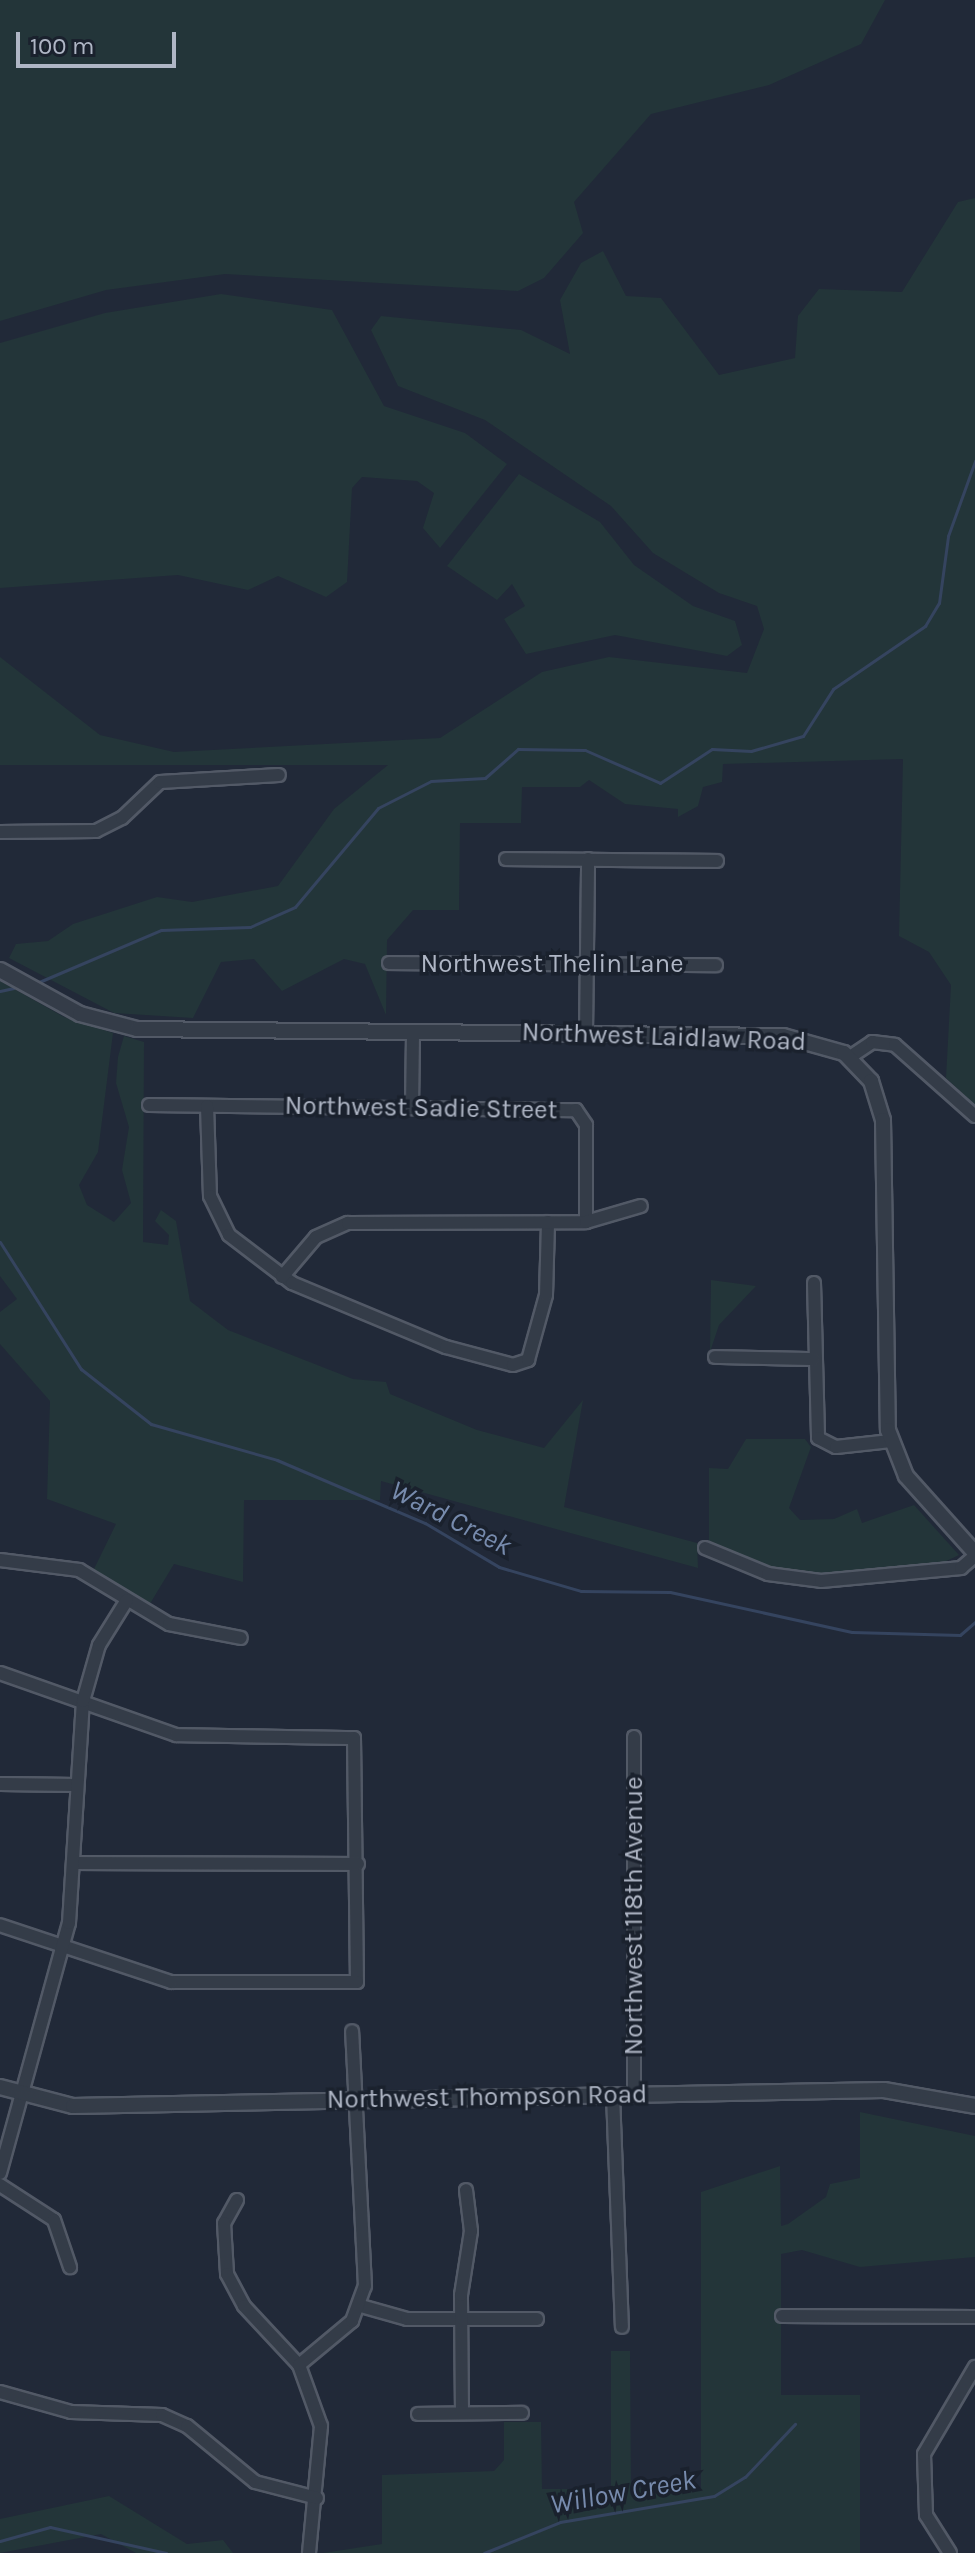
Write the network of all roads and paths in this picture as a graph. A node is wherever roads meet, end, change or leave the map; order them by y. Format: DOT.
graph roads {
  1 [pos="279,775"];
  2 [pos="0,832"];
  3 [pos="506,859"];
  4 [pos="588,859"];
  5 [pos="717,861"];
  6 [pos="389,963"];
  7 [pos="587,964"];
  8 [pos="716,965"];
  9 [pos="0,970"];
  10 [pos="413,1032"];
  11 [pos="586,1033"];
  12 [pos="850,1057"];
  13 [pos="149,1105"];
  14 [pos="207,1106"];
  15 [pos="412,1107"];
  16 [pos="975,1116"];
  17 [pos="641,1206"];
  18 [pos="548,1222"];
  19 [pos="586,1222"];
  20 [pos="282,1277"];
  21 [pos="814,1283"];
  22 [pos="715,1357"];
  23 [pos="814,1359"];
  24 [pos="891,1441"];
  25 [pos="705,1548"];
  26 [pos="975,1554"];
  27 [pos="0,1560"];
  28 [pos="127,1600"];
  29 [pos="241,1638"];
  30 [pos="0,1673"];
  31 [pos="83,1701"];
  32 [pos="634,1737"];
  33 [pos="0,1784"];
  34 [pos="76,1785"];
  35 [pos="76,1863"];
  36 [pos="358,1864"];
  37 [pos="0,1925"];
  38 [pos="63,1946"];
  39 [pos="352,2031"];
  40 [pos="0,2087"];
  41 [pos="634,2094"];
  42 [pos="613,2095"];
  43 [pos="22,2096"];
  44 [pos="357,2099"];
  45 [pos="975,2106"];
  46 [pos="0,2173"];
  47 [pos="0,2185"];
  48 [pos="466,2190"];
  49 [pos="237,2200"];
  50 [pos="70,2267"];
  51 [pos="361,2306"];
  52 [pos="782,2316"];
  53 [pos="975,2317"];
  54 [pos="462,2318"];
  55 [pos="537,2319"];
  56 [pos="622,2327"];
  57 [pos="299,2365"];
  58 [pos="975,2367"];
  59 [pos="970,2388"];
  60 [pos="2,2398"];
  61 [pos="462,2413"];
  62 [pos="522,2413"];
  63 [pos="418,2414"];
  64 [pos="317,2498"];
  65 [pos="309,2553"];
  66 [pos="950,2553"];
  1 -- 2 [label="street"];
  3 -- 4 [label="street"];
  4 -- 5 [label="street"];
  4 -- 7 [label="street"];
  6 -- 7 [label="street, Northwest Thelin Lane"];
  7 -- 8 [label="street, Northwest Thelin Lane"];
  7 -- 11 [label="street"];
  9 -- 10 [label="street, Northwest Laidlaw Road"];
  10 -- 11 [label="street, Northwest Laidlaw Road"];
  10 -- 15 [label="street"];
  11 -- 12 [label="street, Northwest Laidlaw Road"];
  12 -- 16 [label="street"];
  12 -- 24 [label="street"];
  13 -- 14 [label="street, Northwest Sadie Street"];
  14 -- 15 [label="street, Northwest Sadie Street"];
  14 -- 20 [label="street"];
  15 -- 19 [label="street, Northwest Sadie Street"];
  17 -- 19 [label="street"];
  18 -- 19 [label="street"];
  18 -- 20 [label="street"];
  18 -- 20 [label="street"];
  21 -- 23 [label="street"];
  22 -- 23 [label="street"];
  23 -- 24 [label="street"];
  24 -- 26 [label="street"];
  25 -- 26 [label="street"];
  27 -- 28 [label="street"];
  28 -- 29 [label="street"];
  28 -- 31 [label="street"];
  30 -- 31 [label="street"];
  31 -- 34 [label="street"];
  31 -- 36 [label="street"];
  32 -- 41 [label="street, Northwest 118th Avenue"];
  33 -- 34 [label="street"];
  34 -- 35 [label="street"];
  35 -- 36 [label="street"];
  35 -- 38 [label="street"];
  36 -- 38 [label="street"];
  37 -- 38 [label="street"];
  38 -- 43 [label="street"];
  39 -- 44 [label="street"];
  40 -- 43 [label="street, Northwest Thompson Road"];
  41 -- 42 [label="street, Northwest Thompson Road"];
  41 -- 45 [label="street, Northwest Thompson Road"];
  42 -- 44 [label="street, Northwest Thompson Road"];
  42 -- 56 [label="street"];
  43 -- 44 [label="street, Northwest Thompson Road"];
  43 -- 46 [label="street"];
  44 -- 51 [label="street"];
  47 -- 50 [label="street"];
  48 -- 54 [label="street"];
  49 -- 57 [label="street"];
  51 -- 54 [label="street"];
  51 -- 57 [label="street"];
  52 -- 53 [label="street"];
  54 -- 55 [label="street"];
  54 -- 61 [label="street"];
  57 -- 64 [label="street"];
  58 -- 59 [label="street"];
  59 -- 66 [label="street"];
  60 -- 64 [label="street"];
  61 -- 62 [label="street"];
  61 -- 63 [label="street"];
  64 -- 65 [label="street"];
}
